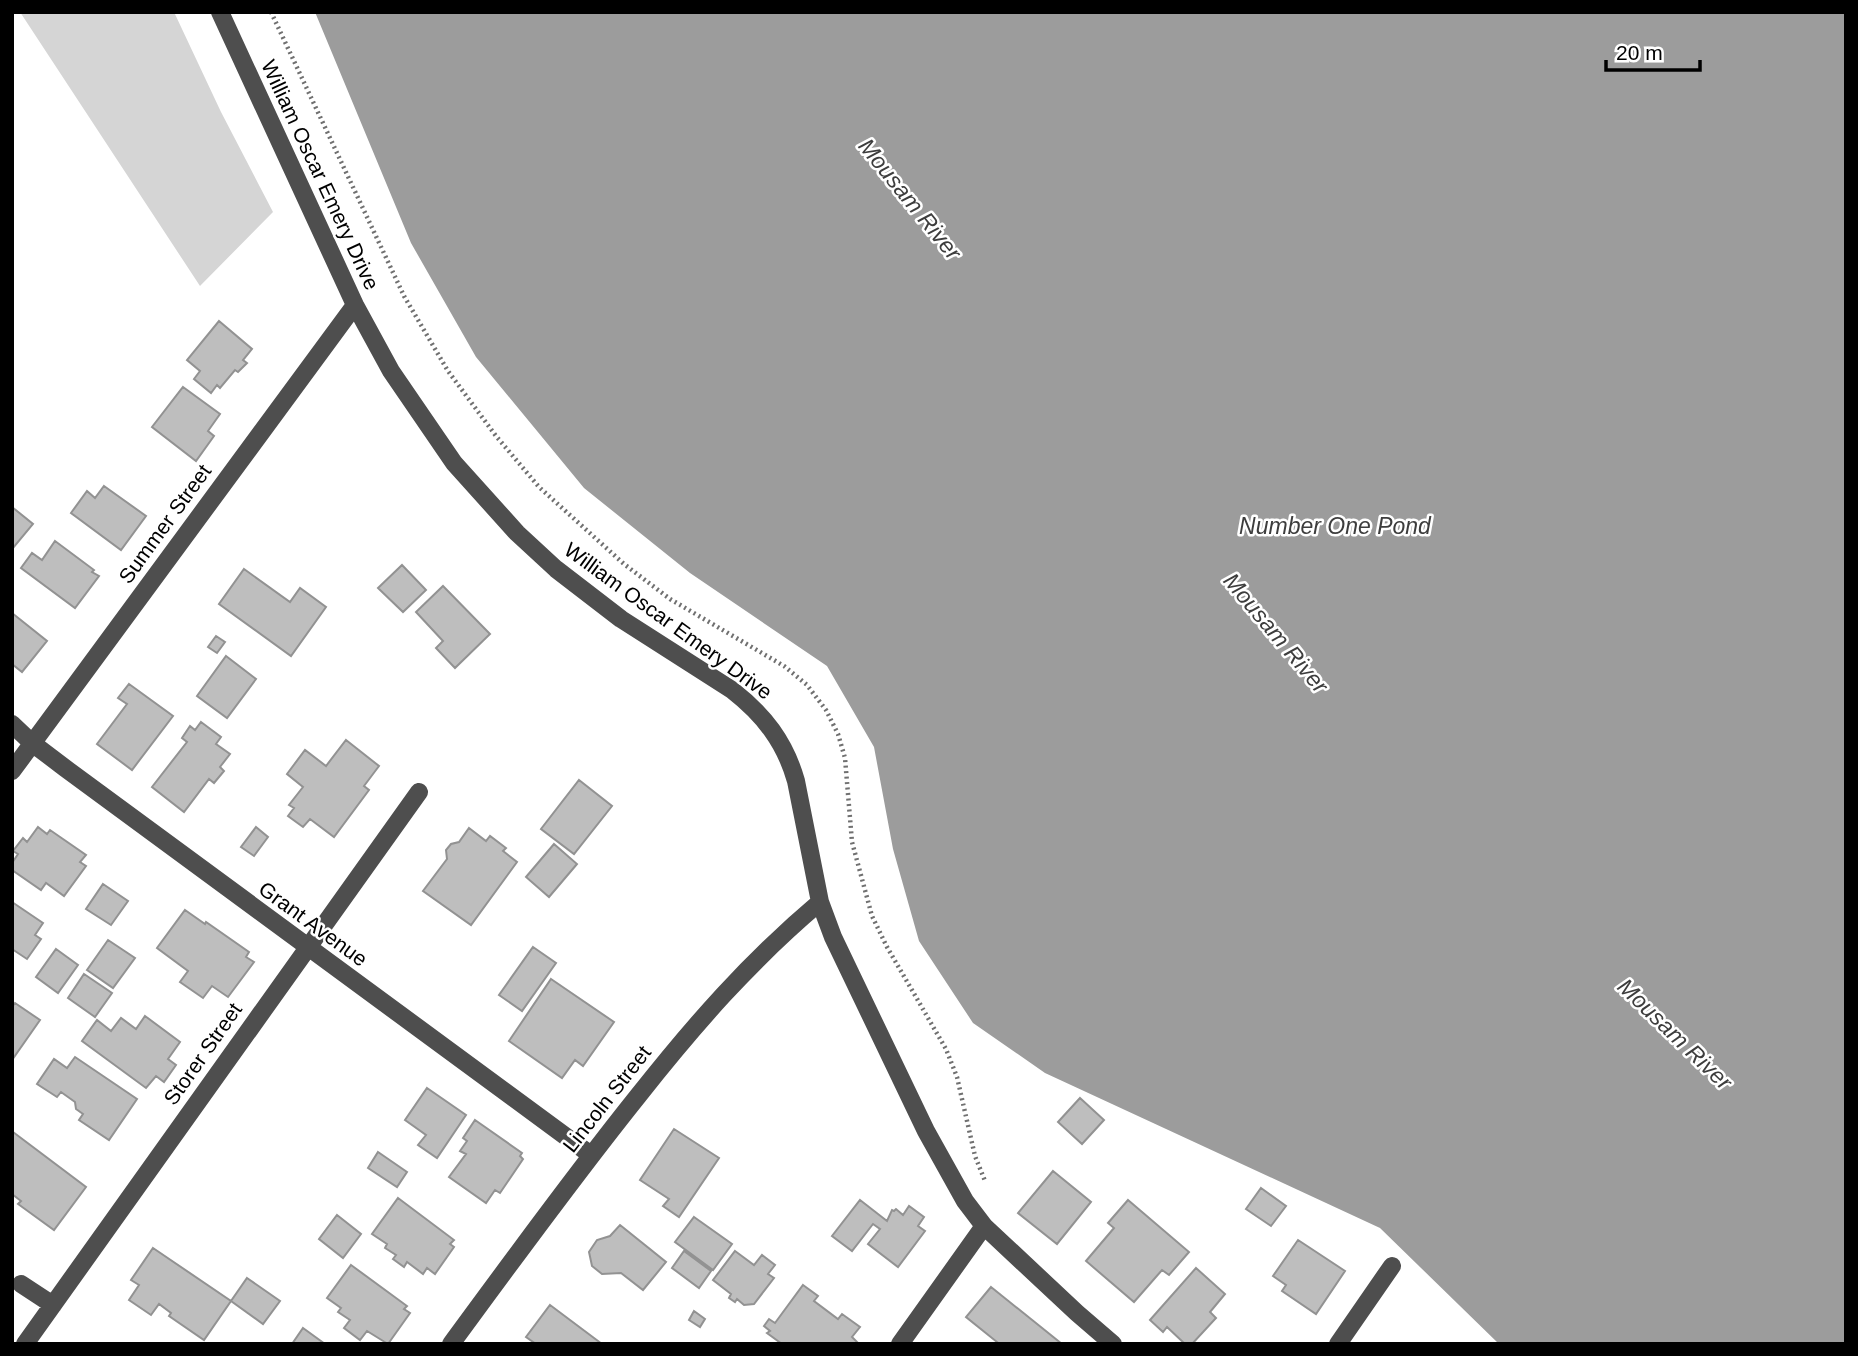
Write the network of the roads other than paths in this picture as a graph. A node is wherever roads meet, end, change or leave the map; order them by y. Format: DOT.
graph roads {
  1 [pos="219,12"];
  2 [pos="355,305"];
  3 [pos="12,724"];
  4 [pos="32,743"];
  5 [pos="12,771"];
  6 [pos="419,792"];
  7 [pos="820,902"];
  8 [pos="306,948"];
  9 [pos="591,1155"];
  10 [pos="984,1226"];
  11 [pos="1392,1266"];
  12 [pos="21,1284"];
  13 [pos="52,1305"];
  14 [pos="25,1344"];
  15 [pos="451,1344"];
  16 [pos="900,1344"];
  17 [pos="1113,1344"];
  18 [pos="1338,1344"];
  1 -- 2 [label="street, William Oscar Emery Drive"];
  2 -- 4 [label="street, Summer Street"];
  2 -- 7 [label="street, William Oscar Emery Drive"];
  3 -- 4 [label="street, Grant Avenue"];
  4 -- 5 [label="street, Summer Street"];
  4 -- 8 [label="street, Grant Avenue"];
  6 -- 8 [label="street, Storer Street"];
  7 -- 9 [label="street, Lincoln Street"];
  7 -- 10 [label="street, William Oscar Emery Drive"];
  8 -- 9 [label="street, Grant Avenue"];
  8 -- 13 [label="street, Storer Street"];
  9 -- 15 [label="street, Lincoln Street"];
  10 -- 16 [label="street"];
  10 -- 17 [label="street, William Oscar Emery Drive"];
  11 -- 18 [label="street"];
  12 -- 13 [label="street"];
  13 -- 14 [label="street, Storer Street"];
}
